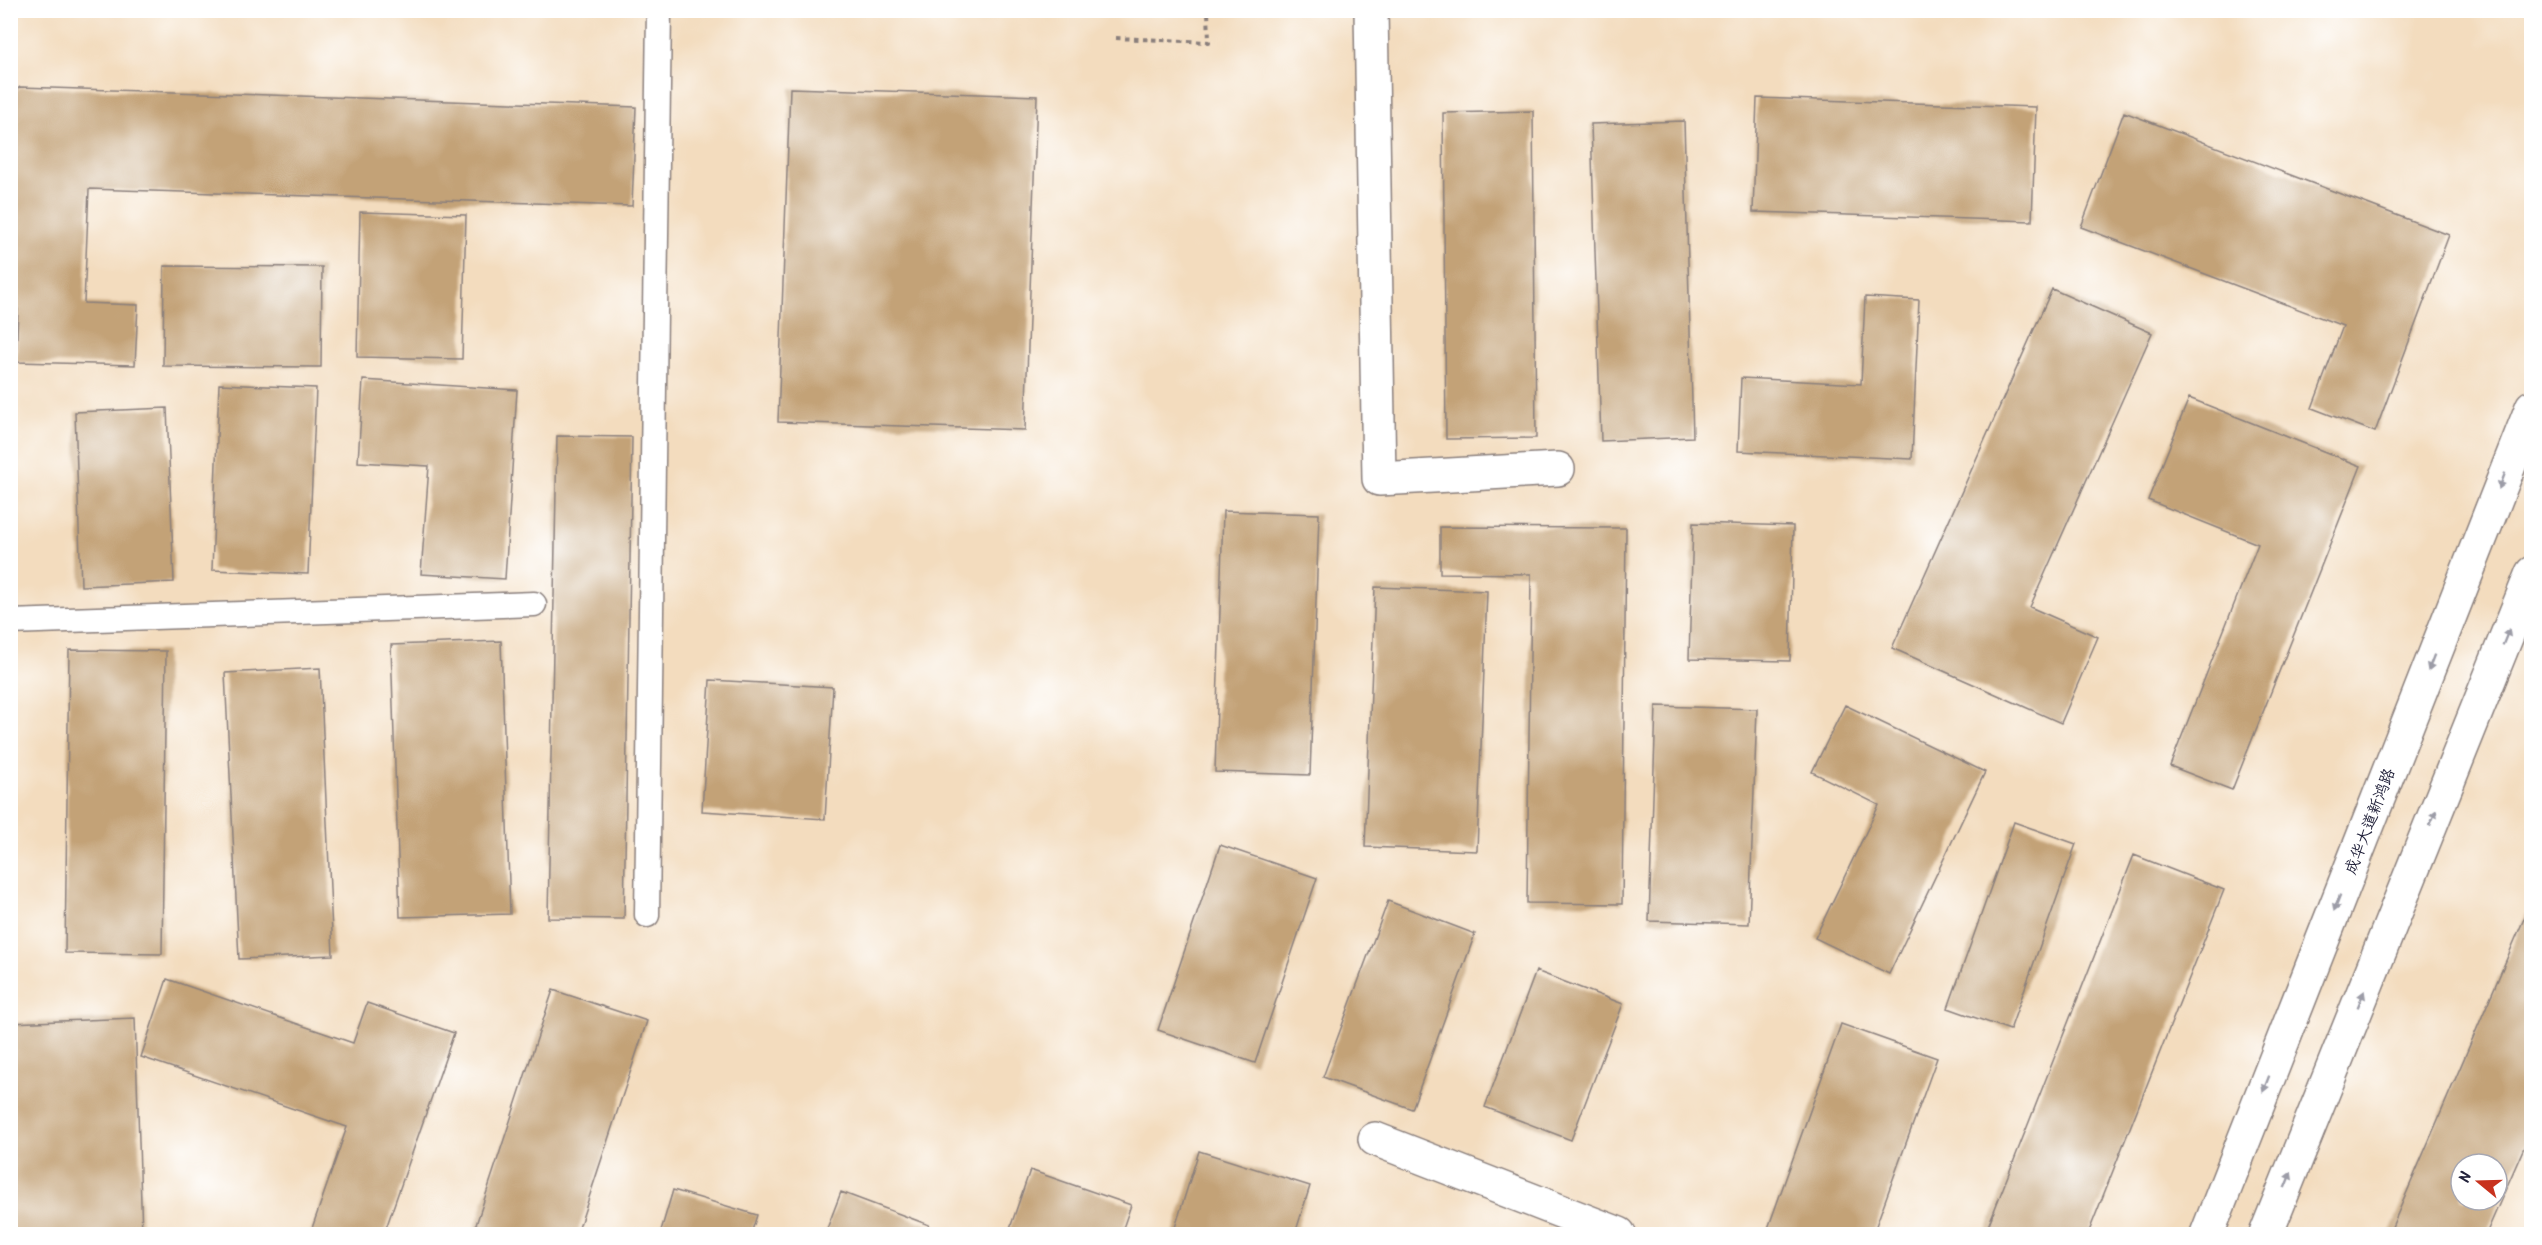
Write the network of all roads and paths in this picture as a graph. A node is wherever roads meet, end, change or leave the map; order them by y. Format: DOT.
graph roads {
  1 [pos="659,10"];
  2 [pos="1208,10"];
  3 [pos="1371,10"];
  4 [pos="1116,38"];
  5 [pos="2532,407"];
  6 [pos="1558,469"];
  7 [pos="2532,573"];
  8 [pos="534,604"];
  9 [pos="10,622"];
  10 [pos="646,915"];
  11 [pos="1375,1139"];
  12 [pos="1619,1234"];
  13 [pos="2207,1234"];
  14 [pos="2266,1234"];
  1 -- 10 [label="lane"];
  2 -- 4 [label="path"];
  3 -- 6 [label="main road"];
  5 -- 13 [label="main road, 成华大道新鸿路, one-way"];
  14 -- 7 [label="main road, one-way"];
  8 -- 9 [label="lane"];
  11 -- 12 [label="main road"];
}
